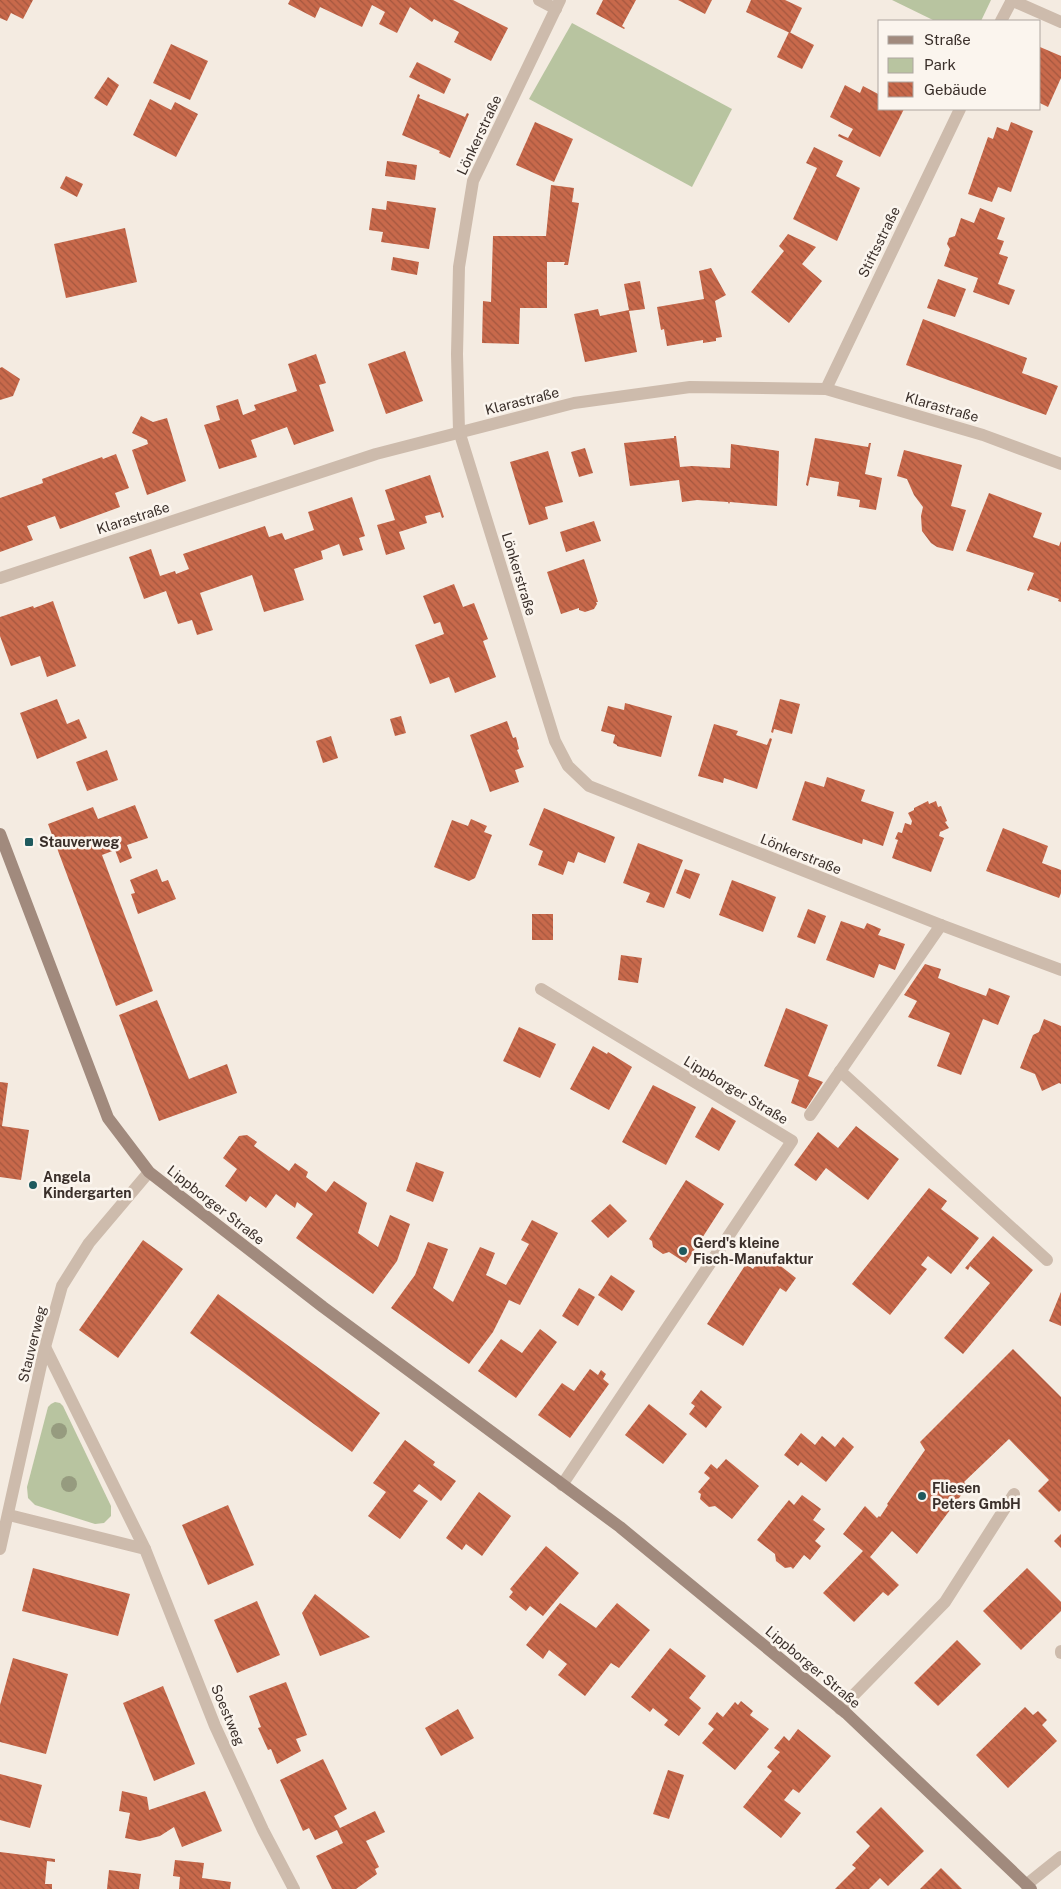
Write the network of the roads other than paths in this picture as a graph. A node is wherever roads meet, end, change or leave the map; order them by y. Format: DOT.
graph roads {
  1 [pos="539,0"];
  2 [pos="1012,0"];
  3 [pos="558,4"];
  4 [pos="1002,20"];
  5 [pos="1061,22"];
  6 [pos="960,110"];
  7 [pos="826,389"];
  8 [pos="459,431"];
  9 [pos="1061,464"];
  10 [pos="0,578"];
  11 [pos="0,834"];
  12 [pos="941,926"];
  13 [pos="1061,970"];
  14 [pos="541,989"];
  15 [pos="840,1071"];
  16 [pos="810,1115"];
  17 [pos="149,1172"];
  18 [pos="1047,1260"];
  19 [pos="45,1348"];
  20 [pos="562,1485"];
  21 [pos="1014,1494"];
  22 [pos="8,1515"];
  23 [pos="0,1549"];
  24 [pos="145,1549"];
  25 [pos="840,1709"];
  26 [pos="1061,1857"];
  27 [pos="1028,1887"];
  28 [pos="294,1889"];
  1 -- 3 [label="street"];
  2 -- 4 [label="street"];
  2 -- 5 [label="street"];
  3 -- 8 [label="street, Lönkerstraße"];
  6 -- 7 [label="street, Stiftsstraße"];
  7 -- 8 [label="street, Klarastraße"];
  7 -- 9 [label="street, Klarastraße"];
  8 -- 10 [label="street, Klarastraße"];
  8 -- 12 [label="street, Lönkerstraße"];
  11 -- 17 [label="main road, Lippborger Straße"];
  12 -- 13 [label="street, Lönkerstraße"];
  12 -- 15 [label="street"];
  14 -- 20 [label="street, Lippborger Straße"];
  15 -- 16 [label="street"];
  15 -- 18 [label="street"];
  17 -- 19 [label="street, Stauverweg"];
  17 -- 20 [label="main road, Lippborger Straße"];
  19 -- 22 [label="street, Stauverweg"];
  19 -- 24 [label="street, Soestweg"];
  20 -- 25 [label="main road, Lippborger Straße"];
  21 -- 25 [label="street"];
  22 -- 23 [label="street, Stauverweg"];
  22 -- 24 [label="street"];
  24 -- 28 [label="street, Soestweg"];
  25 -- 27 [label="main road, Lippborger Straße"];
  26 -- 27 [label="street"];
}
